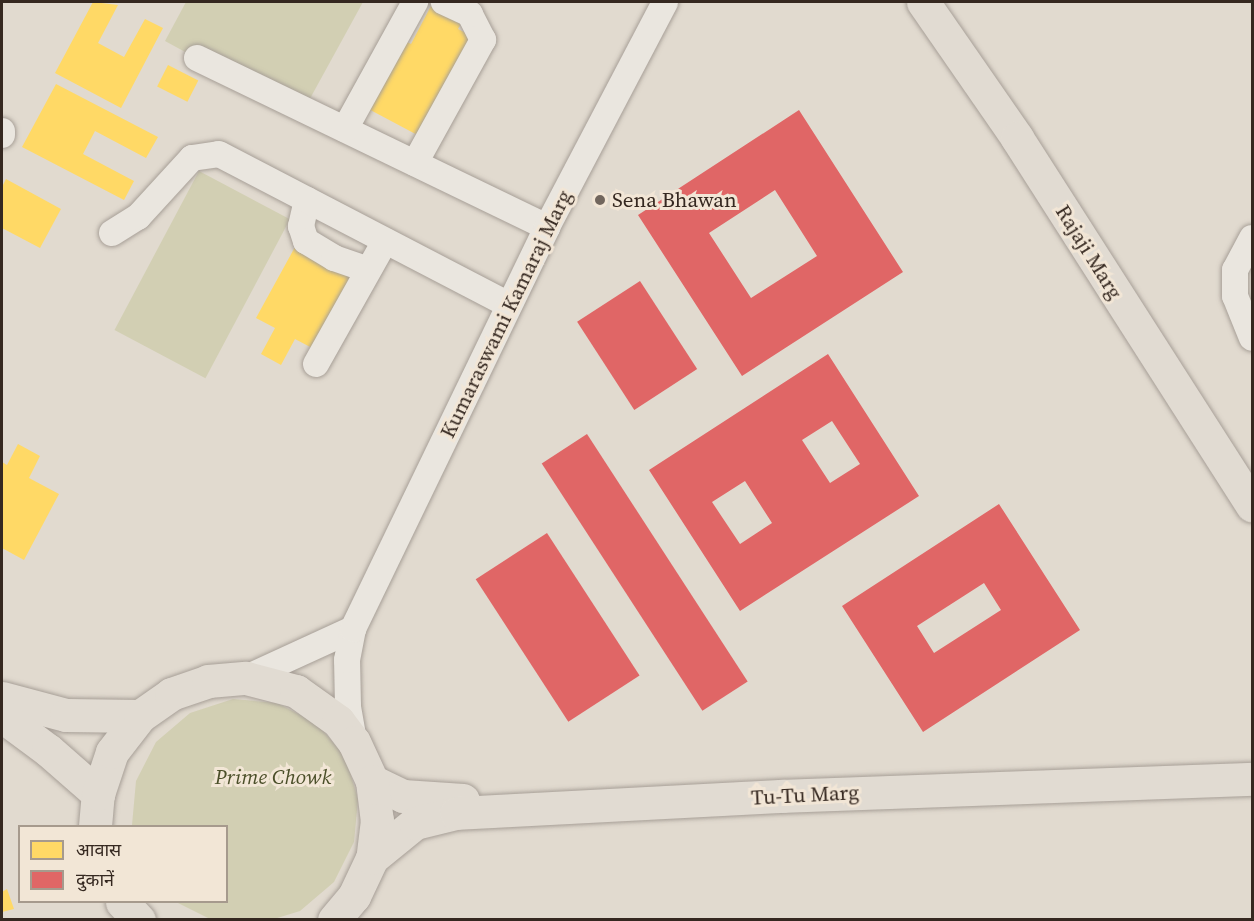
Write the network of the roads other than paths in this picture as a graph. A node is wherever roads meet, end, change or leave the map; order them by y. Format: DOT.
graph roads {
  1 [pos="415,2"];
  2 [pos="444,2"];
  3 [pos="923,2"];
  4 [pos="656,4"];
  5 [pos="197,58"];
  6 [pos="345,129"];
  7 [pos="415,163"];
  8 [pos="307,200"];
  9 [pos="547,227"];
  10 [pos="112,233"];
  11 [pos="1252,238"];
  12 [pos="385,241"];
  13 [pos="368,270"];
  14 [pos="509,305"];
  15 [pos="1252,338"];
  16 [pos="316,364"];
  17 [pos="1248,486"];
  18 [pos="353,629"];
  19 [pos="246,678"];
  20 [pos="2,698"];
  21 [pos="2,716"];
  22 [pos="140,716"];
  23 [pos="354,742"];
  24 [pos="1252,758"];
  25 [pos="1252,779"];
  26 [pos="372,782"];
  27 [pos="98,794"];
  28 [pos="96,825"];
  29 [pos="372,858"];
  30 [pos="348,912"];
  1 -- 6 [label="street"];
  2 -- 7 [label="street"];
  3 -- 17 [label="main road, Rajaji Marg"];
  4 -- 9 [label="street, Kumaraswami Kamaraj Marg"];
  5 -- 6 [label="street"];
  6 -- 7 [label="street"];
  7 -- 9 [label="street"];
  8 -- 10 [label="street"];
  8 -- 12 [label="street"];
  8 -- 13 [label="street"];
  9 -- 14 [label="street, Kumaraswami Kamaraj Marg"];
  11 -- 15 [label="street"];
  12 -- 13 [label="street"];
  12 -- 14 [label="street"];
  13 -- 16 [label="street"];
  14 -- 18 [label="street, Kumaraswami Kamaraj Marg"];
  18 -- 19 [label="street"];
  18 -- 23 [label="street, Kumaraswami Kamaraj Marg"];
  19 -- 22 [label="main road"];
  19 -- 23 [label="main road"];
  20 -- 22 [label="main road"];
  21 -- 27 [label="main road"];
  22 -- 27 [label="main road"];
  23 -- 26 [label="main road"];
  24 -- 26 [label="main road, Tu-Tu Marg"];
  25 -- 29 [label="main road, Tu-Tu Marg"];
  26 -- 29 [label="main road"];
  27 -- 28 [label="main road"];
  29 -- 30 [label="main road"];
}
